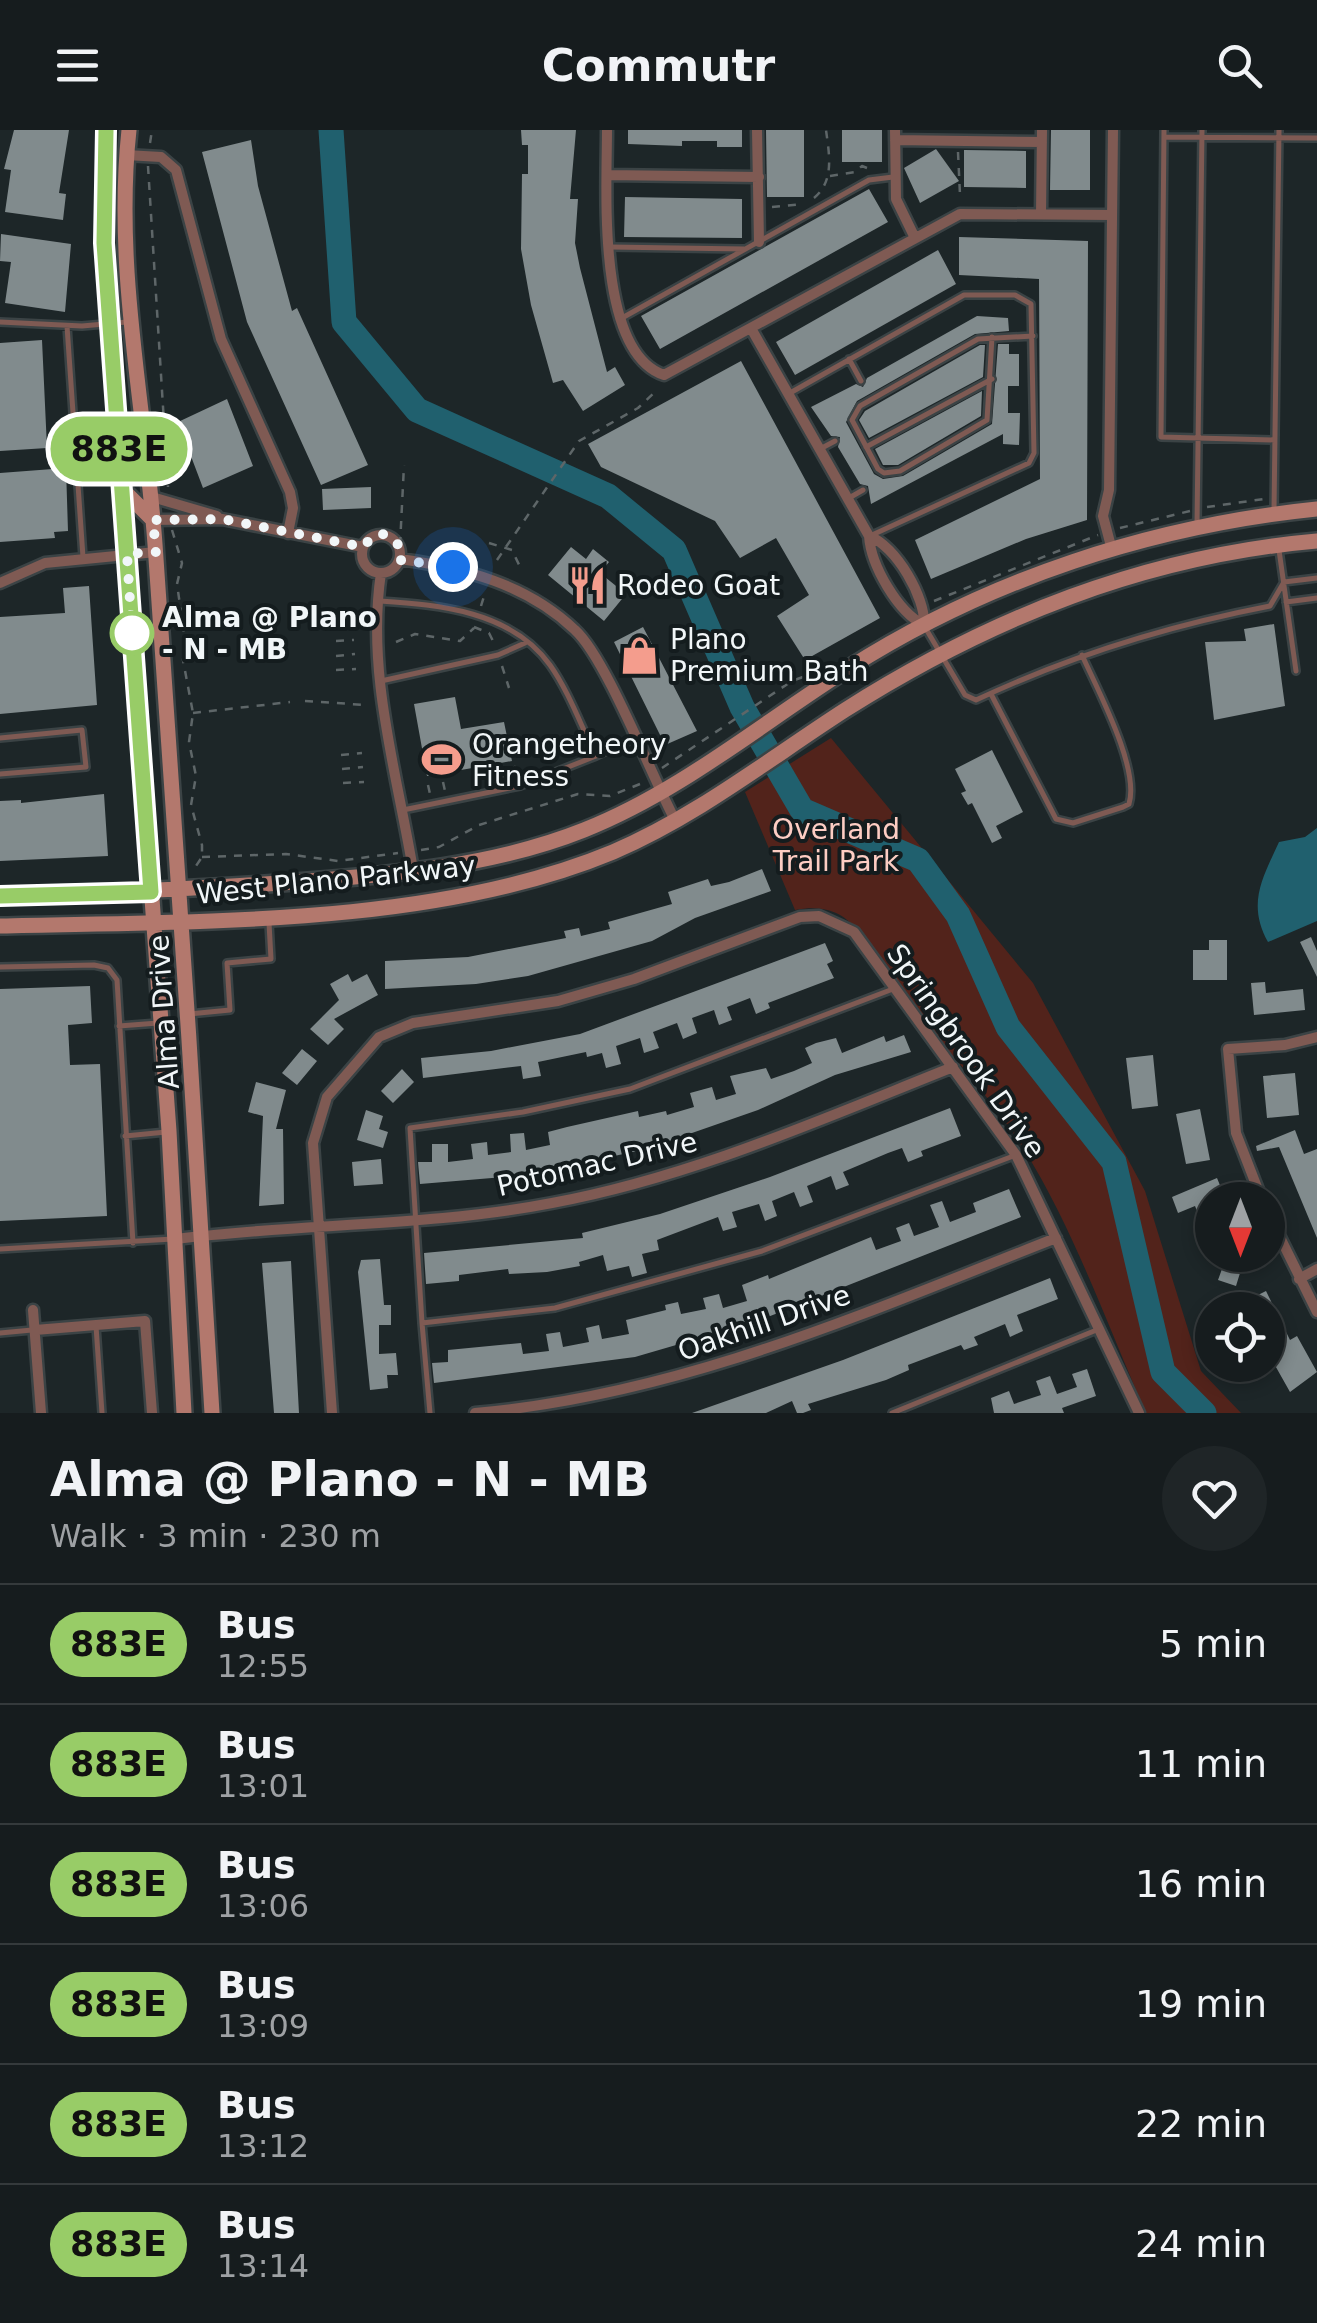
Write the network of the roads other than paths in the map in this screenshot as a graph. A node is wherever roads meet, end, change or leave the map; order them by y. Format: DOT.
graph roads {
  1 [pos="106,130"];
  2 [pos="129,130"];
  3 [pos="607,130"];
  4 [pos="757,130"];
  5 [pos="1113,130"];
  6 [pos="1164,134"];
  7 [pos="1202,134"];
  8 [pos="1279,134"];
  9 [pos="895,135"];
  10 [pos="1042,136"];
  11 [pos="1317,138"];
  12 [pos="126,155"];
  13 [pos="607,175"];
  14 [pos="759,176"];
  15 [pos="894,177"];
  16 [pos="1041,214"];
  17 [pos="1112,215"];
  18 [pos="915,238"];
  19 [pos="759,242"];
  20 [pos="608,247"];
  21 [pos="746,249"];
  22 [pos="622,318"];
  23 [pos="132,321"];
  24 [pos="0,322"];
  25 [pos="110,323"];
  26 [pos="67,326"];
  27 [pos="752,330"];
  28 [pos="1033,336"];
  29 [pos="992,337"];
  30 [pos="848,360"];
  31 [pos="992,379"];
  32 [pos="861,381"];
  33 [pos="788,394"];
  34 [pos="1198,438"];
  35 [pos="1274,440"];
  36 [pos="835,442"];
  37 [pos="866,447"];
  38 [pos="820,450"];
  39 [pos="122,489"];
  40 [pos="864,490"];
  41 [pos="152,497"];
  42 [pos="848,499"];
  43 [pos="1317,509"];
  44 [pos="1274,514"];
  45 [pos="222,519"];
  46 [pos="153,520"];
  47 [pos="1198,528"];
  48 [pos="288,533"];
  49 [pos="869,536"];
  50 [pos="1317,540"];
  51 [pos="1278,544"];
  52 [pos="363,547"];
  53 [pos="1112,550"];
  54 [pos="156,552"];
  55 [pos="127,554"];
  56 [pos="1204,557"];
  57 [pos="82,558"];
  58 [pos="400,560"];
  59 [pos="380,573"];
  60 [pos="1317,578"];
  61 [pos="1284,582"];
  62 [pos="0,584"];
  63 [pos="1317,598"];
  64 [pos="376,601"];
  65 [pos="1286,602"];
  66 [pos="924,626"];
  67 [pos="525,643"];
  68 [pos="940,654"];
  69 [pos="1082,654"];
  70 [pos="1296,671"];
  71 [pos="382,681"];
  72 [pos="990,693"];
  73 [pos="0,738"];
  74 [pos="634,739"];
  75 [pos="596,756"];
  76 [pos="0,774"];
  77 [pos="656,784"];
  78 [pos="403,810"];
  79 [pos="675,820"];
  80 [pos="414,870"];
  81 [pos="180,891"];
  82 [pos="151,892"];
  83 [pos="0,896"];
  84 [pos="417,901"];
  85 [pos="269,915"];
  86 [pos="153,922"];
  87 [pos="182,922"];
  88 [pos="0,926"];
  89 [pos="0,967"];
  90 [pos="895,988"];
  91 [pos="189,1014"];
  92 [pos="161,1022"];
  93 [pos="120,1026"];
  94 [pos="1317,1037"];
  95 [pos="953,1067"];
  96 [pos="169,1131"];
  97 [pos="125,1136"];
  98 [pos="1016,1155"];
  99 [pos="1255,1182"];
  100 [pos="414,1220"];
  101 [pos="319,1227"];
  102 [pos="204,1235"];
  103 [pos="1056,1238"];
  104 [pos="176,1239"];
  105 [pos="133,1243"];
  106 [pos="0,1249"];
  107 [pos="1285,1249"];
  108 [pos="1317,1269"];
  109 [pos="1299,1279"];
  110 [pos="33,1310"];
  111 [pos="1317,1312"];
  112 [pos="422,1323"];
  113 [pos="96,1325"];
  114 [pos="1101,1328"];
  115 [pos="34,1330"];
  116 [pos="0,1334"];
  117 [pos="41,1413"];
  118 [pos="102,1413"];
  119 [pos="152,1413"];
  120 [pos="184,1413"];
  121 [pos="212,1413"];
  122 [pos="332,1413"];
  123 [pos="430,1413"];
  124 [pos="475,1413"];
  125 [pos="892,1413"];
  126 [pos="1138,1413"];
  1 -- 25 [label="main road, Alma Drive"];
  2 -- 12 [label="main road, Alma Drive"];
  3 -- 13 [label="street"];
  4 -- 14 [label="street"];
  5 -- 17 [label="street"];
  6 -- 7 [label="lane"];
  6 -- 34 [label="lane"];
  7 -- 8 [label="lane"];
  7 -- 34 [label="lane"];
  8 -- 11 [label="lane"];
  8 -- 35 [label="lane"];
  9 -- 10 [label="street"];
  9 -- 15 [label="street"];
  10 -- 16 [label="street"];
  12 -- 23 [label="main road, Alma Drive"];
  12 -- 48 [label="street"];
  13 -- 14 [label="street"];
  13 -- 20 [label="street"];
  14 -- 19 [label="street"];
  15 -- 18 [label="street"];
  15 -- 19 [label="lane"];
  16 -- 17 [label="street"];
  16 -- 18 [label="street"];
  17 -- 53 [label="street"];
  18 -- 27 [label="street"];
  19 -- 21 [label="lane"];
  20 -- 21 [label="lane"];
  20 -- 22 [label="street"];
  21 -- 22 [label="lane"];
  22 -- 27 [label="street"];
  23 -- 25 [label="lane"];
  23 -- 41 [label="main road, Alma Drive"];
  24 -- 26 [label="lane"];
  25 -- 26 [label="lane"];
  25 -- 39 [label="main road, Alma Drive"];
  26 -- 57 [label="lane"];
  27 -- 33 [label="street"];
  28 -- 29 [label="lane"];
  28 -- 30 [label="lane"];
  28 -- 49 [label="lane"];
  29 -- 31 [label="lane"];
  29 -- 37 [label="lane"];
  30 -- 32 [label="lane"];
  30 -- 33 [label="lane"];
  31 -- 37 [label="lane"];
  31 -- 37 [label="lane"];
  33 -- 38 [label="street"];
  34 -- 35 [label="lane"];
  34 -- 47 [label="lane"];
  35 -- 44 [label="lane"];
  36 -- 38 [label="lane"];
  38 -- 42 [label="street"];
  39 -- 46 [label="main road"];
  39 -- 55 [label="main road, Alma Drive"];
  40 -- 42 [label="lane"];
  41 -- 45 [label="street"];
  41 -- 46 [label="main road, Alma Drive"];
  42 -- 49 [label="street"];
  43 -- 44 [label="main road, West Plano Parkway"];
  44 -- 47 [label="main road, West Plano Parkway"];
  44 -- 51 [label="main road"];
  45 -- 46 [label="street"];
  45 -- 48 [label="street"];
  46 -- 54 [label="main road, Alma Drive"];
  47 -- 53 [label="main road, West Plano Parkway"];
  47 -- 56 [label="main road"];
  48 -- 52 [label="street"];
  49 -- 66 [label="street"];
  49 -- 66 [label="street"];
  50 -- 51 [label="main road, West Plano Parkway"];
  51 -- 56 [label="main road, West Plano Parkway"];
  51 -- 61 [label="lane"];
  52 -- 58 [label="street"];
  52 -- 59 [label="street"];
  53 -- 66 [label="main road, West Plano Parkway"];
  54 -- 55 [label="street"];
  54 -- 81 [label="main road, Alma Drive"];
  55 -- 57 [label="street"];
  55 -- 82 [label="main road, Alma Drive"];
  56 -- 68 [label="main road, West Plano Parkway"];
  57 -- 62 [label="street"];
  58 -- 59 [label="street"];
  58 -- 74 [label="street"];
  59 -- 64 [label="street"];
  60 -- 61 [label="lane"];
  61 -- 65 [label="lane"];
  61 -- 69 [label="lane"];
  63 -- 65 [label="lane"];
  64 -- 67 [label="lane"];
  64 -- 71 [label="street"];
  65 -- 70 [label="lane"];
  66 -- 68 [label="lane"];
  66 -- 77 [label="main road, West Plano Parkway"];
  67 -- 71 [label="lane"];
  67 -- 75 [label="lane"];
  68 -- 72 [label="lane"];
  68 -- 79 [label="main road, West Plano Parkway"];
  69 -- 72 [label="lane"];
  69 -- 72 [label="lane"];
  71 -- 78 [label="street"];
  73 -- 76 [label="lane"];
  74 -- 75 [label="lane"];
  74 -- 77 [label="street"];
  75 -- 78 [label="lane"];
  77 -- 79 [label="street"];
  77 -- 80 [label="main road, West Plano Parkway"];
  78 -- 80 [label="street"];
  79 -- 84 [label="main road, West Plano Parkway"];
  80 -- 81 [label="main road, West Plano Parkway"];
  80 -- 84 [label="main road"];
  81 -- 82 [label="main road, West Plano Parkway"];
  81 -- 87 [label="main road, Alma Drive"];
  82 -- 83 [label="main road, West Plano Parkway"];
  82 -- 86 [label="main road, Alma Drive"];
  84 -- 85 [label="main road, West Plano Parkway"];
  85 -- 87 [label="main road, West Plano Parkway"];
  85 -- 91 [label="lane"];
  86 -- 87 [label="main road, West Plano Parkway"];
  86 -- 88 [label="main road, West Plano Parkway"];
  86 -- 92 [label="main road, Alma Drive"];
  87 -- 91 [label="main road, Alma Drive"];
  89 -- 93 [label="lane"];
  90 -- 95 [label="street, Springbrook Drive"];
  90 -- 100 [label="lane"];
  90 -- 101 [label="street, Springbrook Drive"];
  91 -- 102 [label="main road, Alma Drive"];
  92 -- 93 [label="lane"];
  92 -- 96 [label="main road, Alma Drive"];
  93 -- 97 [label="lane"];
  94 -- 99 [label="street"];
  95 -- 98 [label="street, Springbrook Drive"];
  95 -- 100 [label="street, Potomac Drive"];
  96 -- 97 [label="lane"];
  96 -- 104 [label="main road, Alma Drive"];
  97 -- 105 [label="lane"];
  98 -- 103 [label="street, Springbrook Drive"];
  98 -- 112 [label="lane"];
  100 -- 101 [label="street, Potomac Drive"];
  100 -- 112 [label="lane"];
  101 -- 102 [label="street, Potomac Drive"];
  101 -- 122 [label="street"];
  102 -- 104 [label="street, Potomac Drive"];
  102 -- 121 [label="main road, Alma Drive"];
  103 -- 114 [label="street, Springbrook Drive"];
  103 -- 124 [label="street, Oakhill Drive"];
  104 -- 105 [label="lane"];
  104 -- 120 [label="main road, Alma Drive"];
  105 -- 106 [label="lane"];
  107 -- 109 [label="street"];
  108 -- 109 [label="street"];
  109 -- 111 [label="street"];
  110 -- 115 [label="street"];
  112 -- 123 [label="lane"];
  113 -- 115 [label="street"];
  113 -- 118 [label="lane"];
  113 -- 119 [label="street"];
  114 -- 125 [label="lane"];
  114 -- 126 [label="street, Springbrook Drive"];
  115 -- 116 [label="lane"];
  115 -- 117 [label="street"];
}
